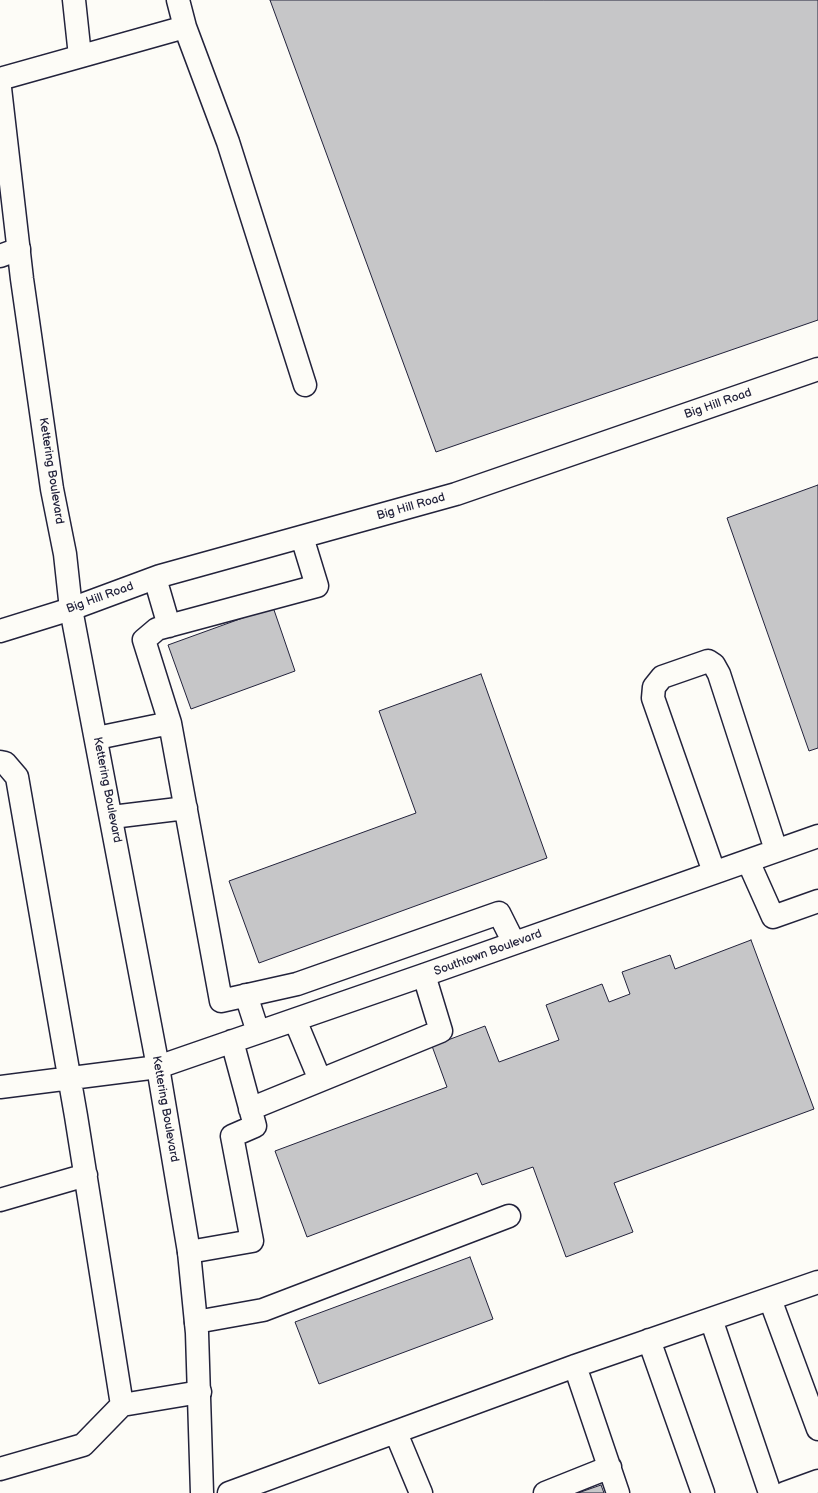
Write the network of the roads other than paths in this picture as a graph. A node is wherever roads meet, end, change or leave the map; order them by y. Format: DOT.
graph roads {
  1 [pos="74,0"];
  2 [pos="178,0"];
  3 [pos="185,27"];
  4 [pos="80,56"];
  5 [pos="0,79"];
  6 [pos="0,88"];
  7 [pos="0,92"];
  8 [pos="6,194"];
  9 [pos="9,253"];
  10 [pos="818,369"];
  11 [pos="305,385"];
  12 [pos="302,537"];
  13 [pos="155,578"];
  14 [pos="71,609"];
  15 [pos="169,626"];
  16 [pos="0,631"];
  17 [pos="170,723"];
  18 [pos="97,738"];
  19 [pos="0,762"];
  20 [pos="186,808"];
  21 [pos="112,817"];
  22 [pos="818,836"];
  23 [pos="776,850"];
  24 [pos="748,860"];
  25 [pos="714,872"];
  26 [pos="818,901"];
  27 [pos="514,943"];
  28 [pos="358,963"];
  29 [pos="424,975"];
  30 [pos="370,994"];
  31 [pos="246,995"];
  32 [pos="295,1020"];
  33 [pos="258,1032"];
  34 [pos="232,1042"];
  35 [pos="158,1067"];
  36 [pos="70,1077"];
  37 [pos="320,1080"];
  38 [pos="0,1087"];
  39 [pos="250,1109"];
  40 [pos="86,1174"];
  41 [pos="0,1200"];
  42 [pos="509,1216"];
  43 [pos="189,1252"];
  44 [pos="818,1282"];
  45 [pos="770,1299"];
  46 [pos="712,1319"];
  47 [pos="196,1322"];
  48 [pos="649,1340"];
  49 [pos="575,1366"];
  50 [pos="200,1392"];
  51 [pos="122,1405"];
  52 [pos="818,1429"];
  53 [pos="396,1433"];
  54 [pos="610,1467"];
  55 [pos="0,1469"];
  56 [pos="818,1481"];
  57 [pos="202,1493"];
  58 [pos="229,1493"];
  59 [pos="421,1493"];
  60 [pos="545,1493"];
  61 [pos="618,1493"];
  62 [pos="703,1493"];
  63 [pos="770,1493"];
  64 [pos="786,1493"];
  1 -- 4 [label="street"];
  2 -- 3 [label="street"];
  3 -- 4 [label="street"];
  3 -- 11 [label="street"];
  4 -- 5 [label="street"];
  6 -- 7 [label="street, Kettering Boulevard"];
  7 -- 8 [label="street, Kettering Boulevard"];
  8 -- 9 [label="street, Kettering Boulevard"];
  9 -- 14 [label="street, Kettering Boulevard"];
  10 -- 12 [label="street, Big Hill Road"];
  12 -- 13 [label="street, Big Hill Road"];
  12 -- 15 [label="street"];
  13 -- 14 [label="street, Big Hill Road"];
  13 -- 15 [label="street"];
  14 -- 16 [label="street, Big Hill Road"];
  14 -- 18 [label="street, Kettering Boulevard"];
  15 -- 17 [label="street"];
  17 -- 18 [label="street"];
  17 -- 20 [label="street"];
  18 -- 21 [label="street, Kettering Boulevard"];
  19 -- 36 [label="street"];
  20 -- 21 [label="street"];
  20 -- 31 [label="street"];
  21 -- 35 [label="street, Kettering Boulevard"];
  22 -- 23 [label="street, Southtown Boulevard"];
  23 -- 24 [label="street, Southtown Boulevard"];
  23 -- 25 [label="street"];
  24 -- 25 [label="street, Southtown Boulevard"];
  24 -- 26 [label="street"];
  25 -- 27 [label="street, Southtown Boulevard"];
  27 -- 28 [label="street"];
  27 -- 29 [label="street, Southtown Boulevard"];
  28 -- 30 [label="street"];
  28 -- 31 [label="street"];
  29 -- 30 [label="street, Southtown Boulevard"];
  29 -- 37 [label="street"];
  30 -- 32 [label="street, Southtown Boulevard"];
  31 -- 33 [label="street"];
  32 -- 33 [label="street, Southtown Boulevard"];
  32 -- 37 [label="street"];
  33 -- 34 [label="street, Southtown Boulevard"];
  34 -- 35 [label="street, Southtown Boulevard"];
  34 -- 39 [label="street"];
  35 -- 36 [label="street, Southtown Boulevard"];
  35 -- 43 [label="street, Kettering Boulevard"];
  36 -- 38 [label="street, Southtown Boulevard"];
  36 -- 40 [label="street"];
  37 -- 39 [label="street"];
  39 -- 43 [label="street"];
  40 -- 41 [label="street"];
  40 -- 51 [label="street"];
  42 -- 47 [label="street"];
  43 -- 47 [label="street, Kettering Boulevard"];
  44 -- 45 [label="street"];
  45 -- 46 [label="street"];
  45 -- 52 [label="street"];
  46 -- 48 [label="street"];
  46 -- 63 [label="street"];
  47 -- 50 [label="street, Kettering Boulevard"];
  48 -- 49 [label="street"];
  48 -- 62 [label="street"];
  49 -- 53 [label="street"];
  49 -- 54 [label="street"];
  50 -- 51 [label="street"];
  50 -- 57 [label="street, Kettering Boulevard"];
  51 -- 55 [label="street"];
  53 -- 58 [label="street"];
  53 -- 59 [label="street"];
  54 -- 60 [label="street"];
  54 -- 61 [label="street"];
  56 -- 64 [label="street"];
}
